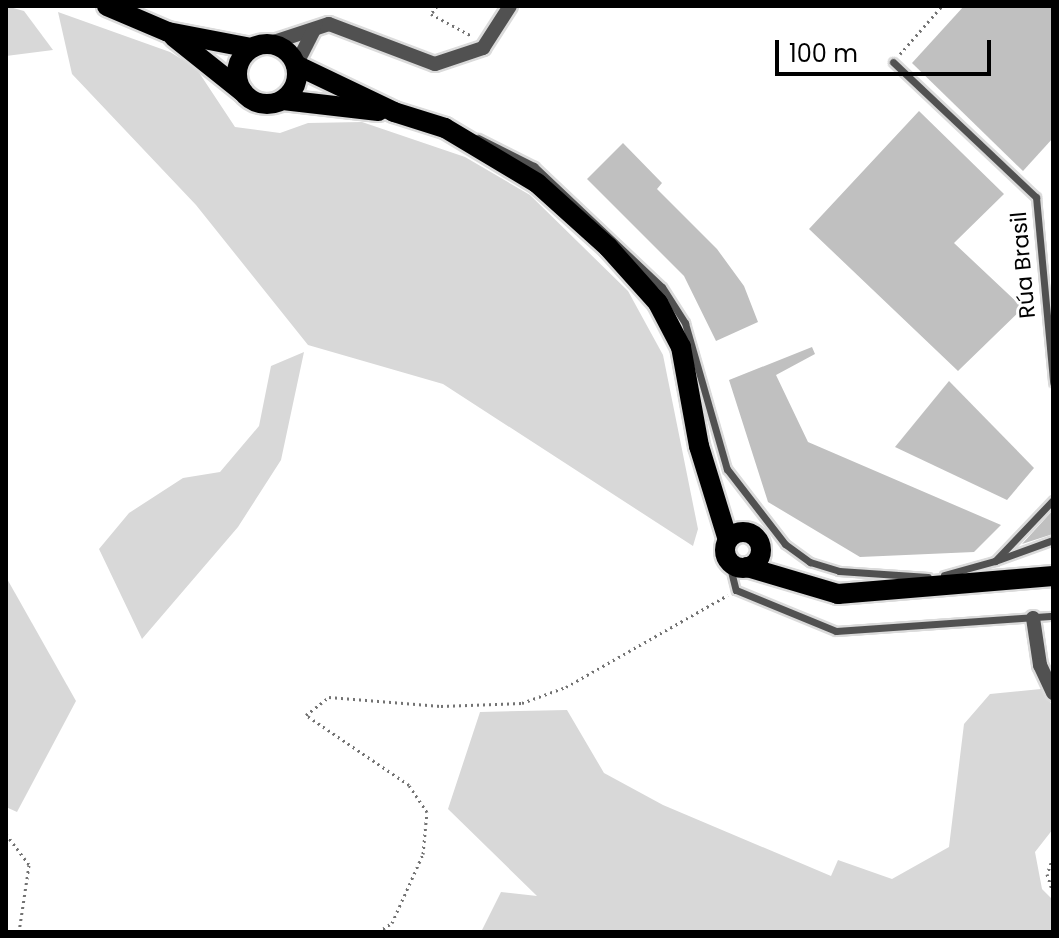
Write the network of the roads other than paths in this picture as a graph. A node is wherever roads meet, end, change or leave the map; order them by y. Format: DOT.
graph roads {
  1 [pos="107,6"];
  2 [pos="510,6"];
  3 [pos="314,30"];
  4 [pos="168,32"];
  5 [pos="260,46"];
  6 [pos="893,62"];
  7 [pos="296,65"];
  8 [pos="249,98"];
  9 [pos="283,100"];
  10 [pos="394,112"];
  11 [pos="445,128"];
  12 [pos="1053,382"];
  13 [pos="1053,500"];
  14 [pos="1053,540"];
  15 [pos="742,550"];
  16 [pos="995,561"];
  17 [pos="957,574"];
  18 [pos="1053,576"];
  19 [pos="847,593"];
  20 [pos="1053,616"];
  21 [pos="1033,618"];
  22 [pos="1053,693"];
  1 -- 4 [label="main road"];
  2 -- 3 [label="street"];
  3 -- 5 [label="street"];
  3 -- 7 [label="street"];
  4 -- 5 [label="main road"];
  4 -- 8 [label="main road"];
  5 -- 7 [label="main road"];
  5 -- 8 [label="main road"];
  6 -- 12 [label="lane, Rúa Brasil"];
  7 -- 9 [label="main road"];
  7 -- 10 [label="main road"];
  8 -- 9 [label="main road"];
  9 -- 10 [label="main road"];
  10 -- 11 [label="main road"];
  11 -- 15 [label="main road"];
  11 -- 17 [label="lane"];
  13 -- 16 [label="lane"];
  14 -- 16 [label="lane"];
  15 -- 19 [label="main road"];
  15 -- 21 [label="lane"];
  16 -- 17 [label="lane"];
  17 -- 19 [label="lane"];
  18 -- 19 [label="main road"];
  20 -- 21 [label="lane"];
  21 -- 22 [label="street"];
}
